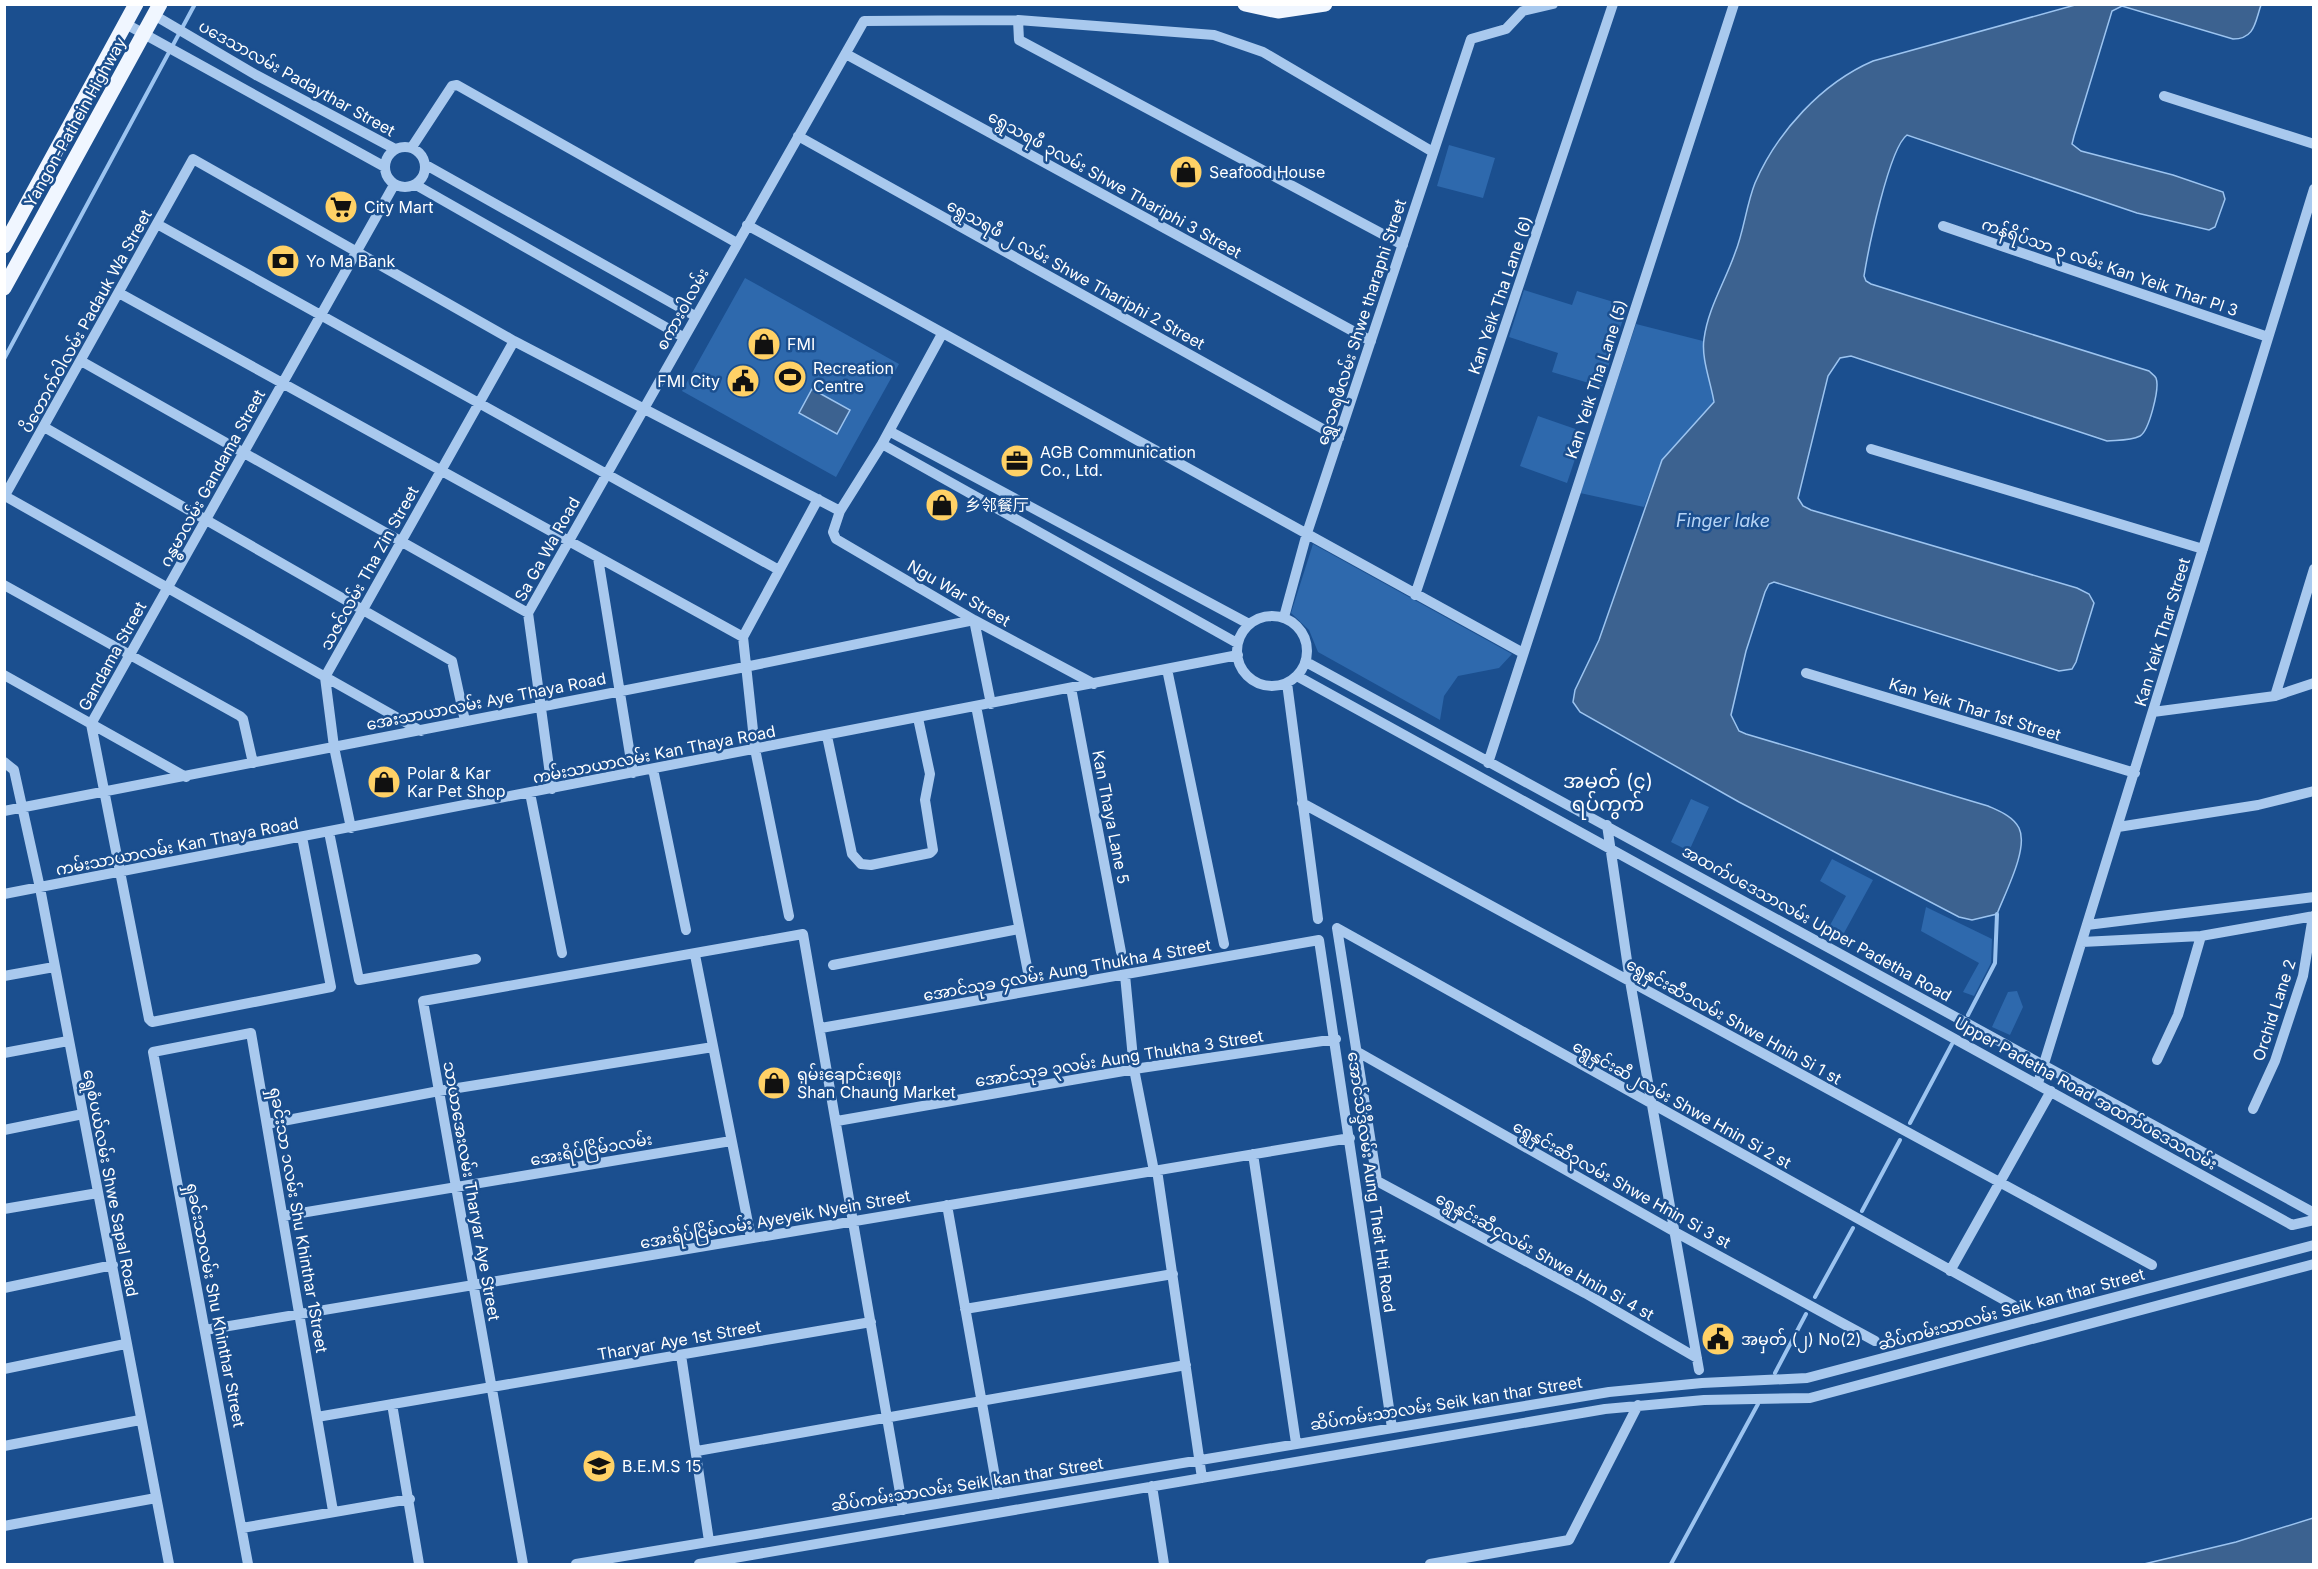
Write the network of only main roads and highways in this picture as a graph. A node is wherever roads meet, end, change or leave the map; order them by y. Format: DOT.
graph roads {
  1 [pos="136,4"];
  2 [pos="1245,4"];
  3 [pos="1325,4"];
  4 [pos="157,10"];
  5 [pos="4,246"];
  6 [pos="4,288"];
  1 -- 5 [label="main road, Yangon-Pathein Highway"];
  2 -- 3 [label="main road"];
  4 -- 6 [label="main road, Yangon-Pathein Highway"];
}
